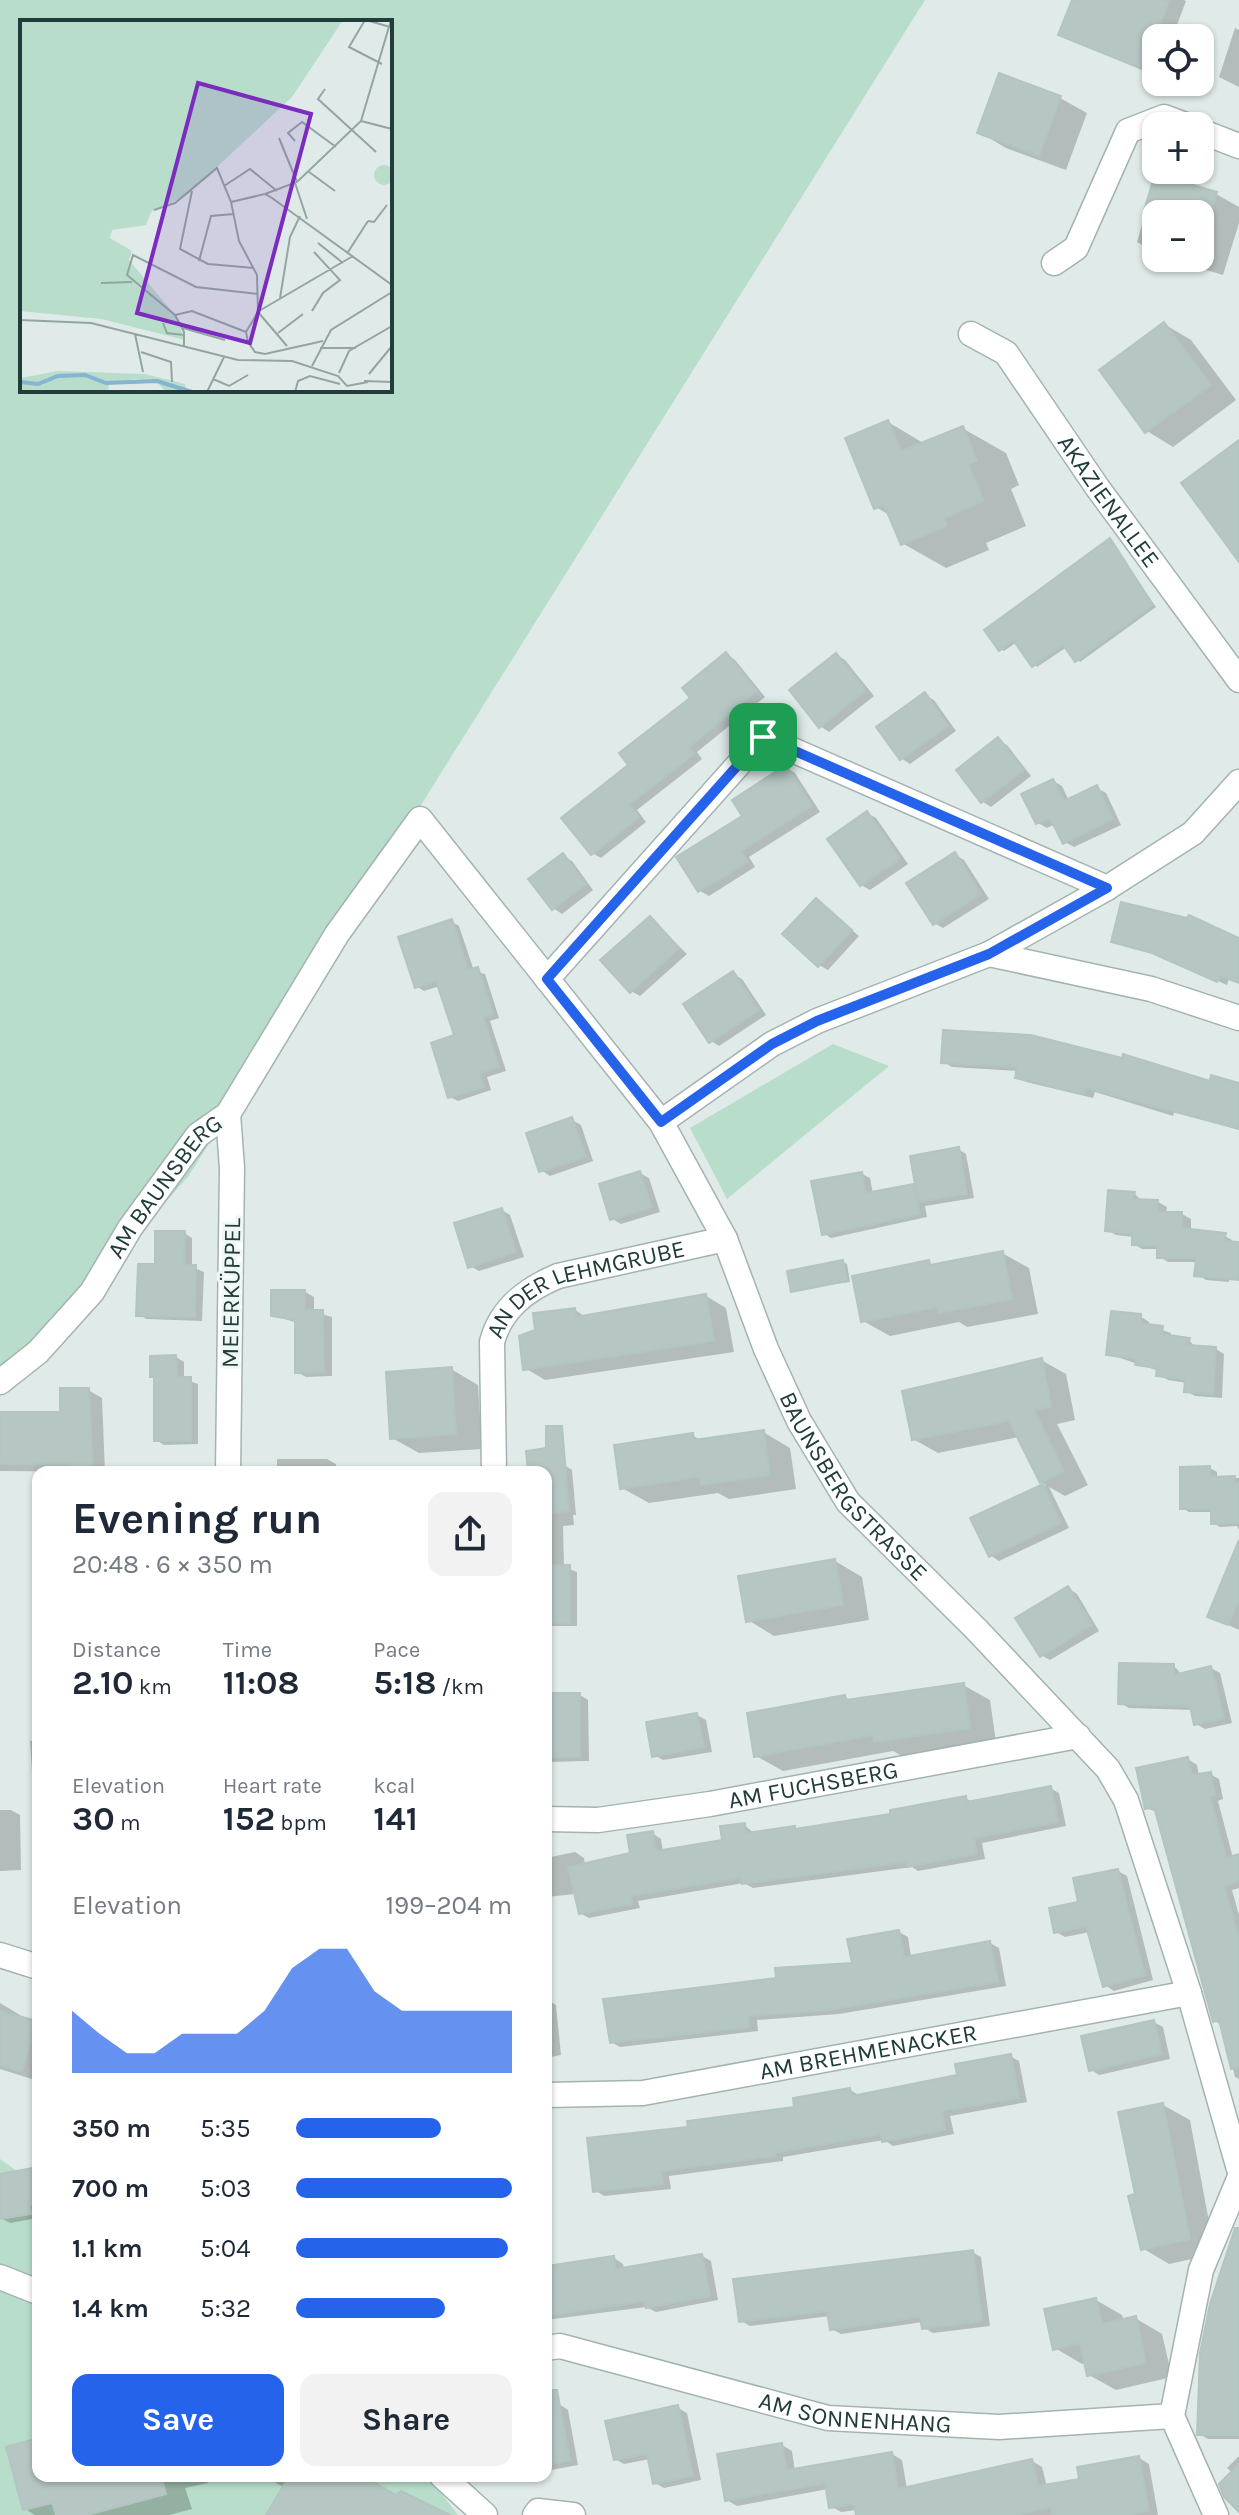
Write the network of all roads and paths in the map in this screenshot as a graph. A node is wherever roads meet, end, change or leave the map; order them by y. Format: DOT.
graph roads {
  1 [pos="1142,126"];
  2 [pos="1214,136"];
  3 [pos="1239,146"];
  4 [pos="1054,263"];
  5 [pos="971,334"];
  6 [pos="1239,680"];
  7 [pos="1239,782"];
  8 [pos="420,819"];
  9 [pos="1107,888"];
  10 [pos="989,954"];
  11 [pos="547,979"];
  12 [pos="1239,1018"];
  13 [pos="228,1114"];
  14 [pos="661,1122"];
  15 [pos="725,1239"];
  16 [pos="0,1382"];
  17 [pos="228,1466"];
  18 [pos="494,1466"];
  19 [pos="1078,1736"];
  20 [pos="552,1819"];
  21 [pos="0,1955"];
  22 [pos="32,1965"];
  23 [pos="1189,1993"];
  24 [pos="552,2095"];
  25 [pos="1239,2169"];
  26 [pos="1239,2179"];
  27 [pos="0,2277"];
  28 [pos="32,2290"];
  29 [pos="552,2347"];
  30 [pos="1172,2416"];
  31 [pos="449,2482"];
  32 [pos="485,2515"];
  33 [pos="535,2515"];
  34 [pos="573,2515"];
  35 [pos="1216,2515"];
  1 -- 4 [label="street"];
  2 -- 3 [label="street"];
  5 -- 6 [label="street, AKAZIENALLEE"];
  7 -- 9 [label="street"];
  8 -- 11 [label="street, BAUNSBERGSTRASSE"];
  8 -- 13 [label="street, AM BAUNSBERG"];
  9 -- 10 [label="street"];
  9 -- 11 [label="street"];
  10 -- 12 [label="street"];
  10 -- 14 [label="street"];
  11 -- 14 [label="street, BAUNSBERGSTRASSE"];
  13 -- 16 [label="street, AM BAUNSBERG"];
  13 -- 17 [label="street, MEIERKÜPPEL"];
  14 -- 15 [label="street, BAUNSBERGSTRASSE"];
  15 -- 18 [label="street, AN DER LEHMGRUBE"];
  15 -- 19 [label="street, BAUNSBERGSTRASSE"];
  19 -- 20 [label="street, AM FUCHSBERG"];
  19 -- 23 [label="street, BAUNSBERGSTRASSE"];
  21 -- 22 [label="street"];
  23 -- 24 [label="street, AM BREHMENACKER"];
  23 -- 25 [label="street, BAUNSBERGSTRASSE"];
  26 -- 30 [label="street"];
  27 -- 28 [label="street"];
  29 -- 30 [label="street, AM SONNENHANG"];
  30 -- 35 [label="street"];
  31 -- 32 [label="street"];
  33 -- 34 [label="street"];
}
